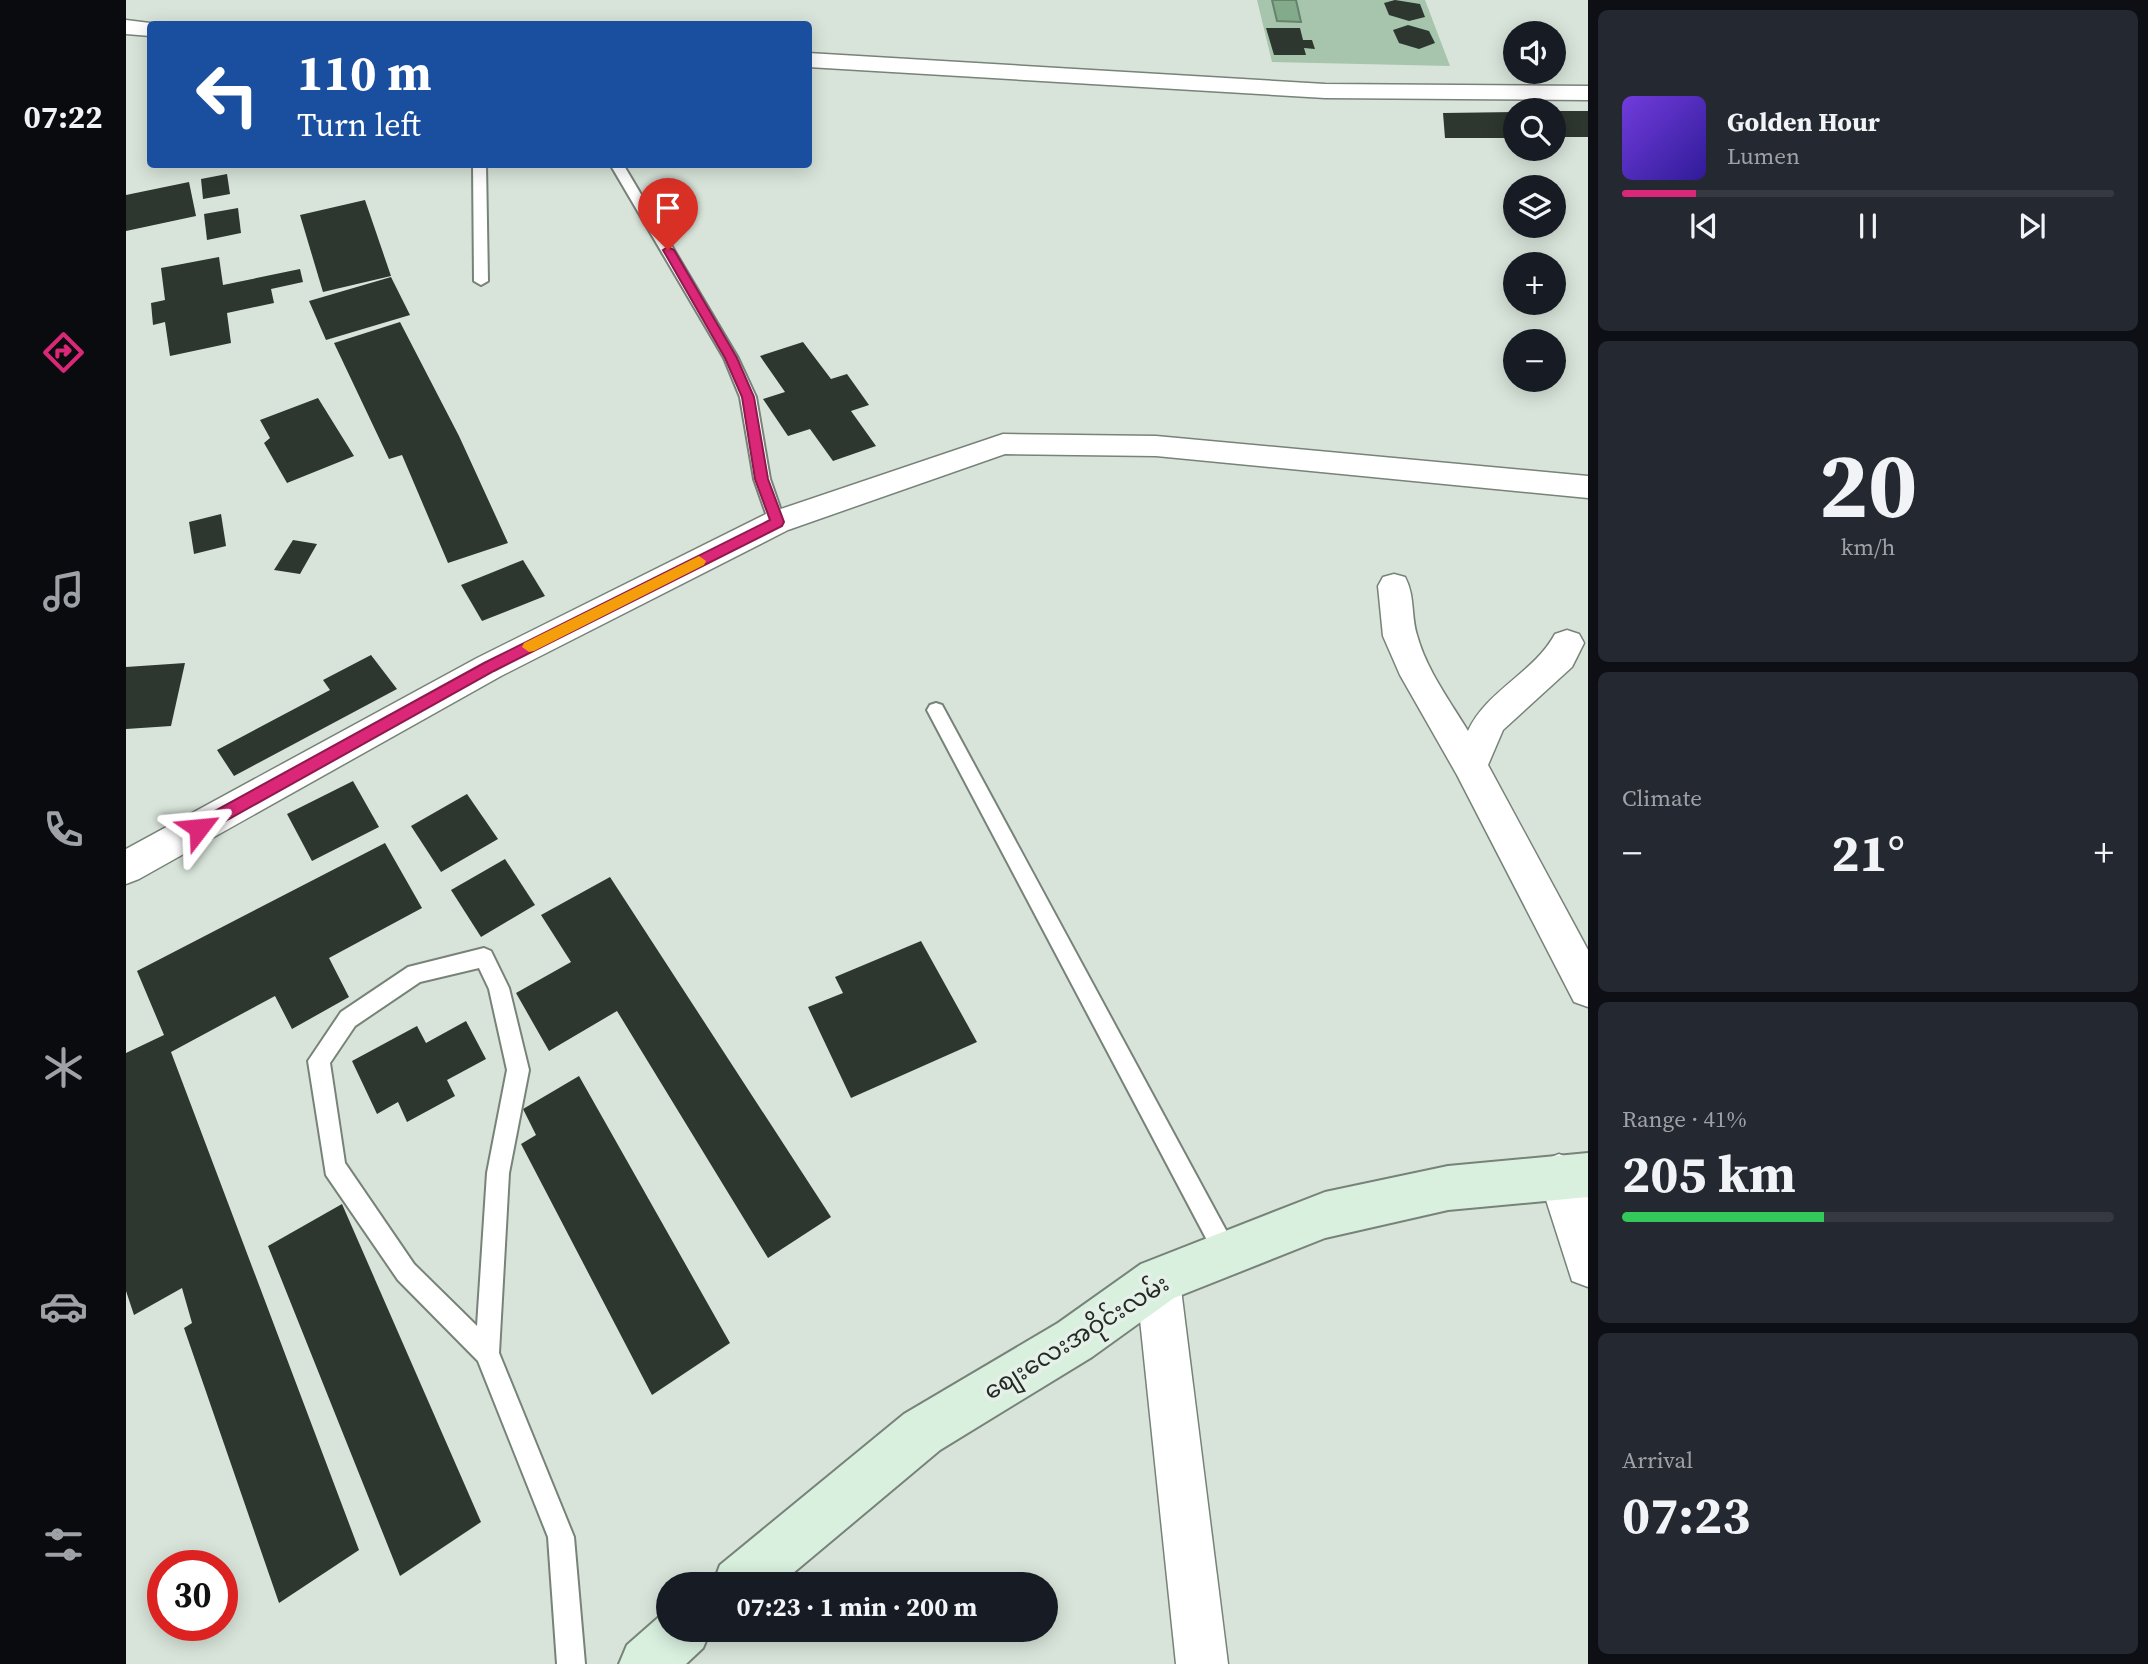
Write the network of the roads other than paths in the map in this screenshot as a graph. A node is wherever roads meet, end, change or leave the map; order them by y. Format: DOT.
graph roads {
  1 [pos="126,27"];
  2 [pos="147,29"];
  3 [pos="812,60"];
  4 [pos="1588,93"];
  5 [pos="480,168"];
  6 [pos="618,168"];
  7 [pos="481,281"];
  8 [pos="1588,487"];
  9 [pos="777,522"];
  10 [pos="1394,586"];
  11 [pos="1567,643"];
  12 [pos="936,710"];
  13 [pos="1470,765"];
  14 [pos="126,868"];
  15 [pos="1588,989"];
  16 [pos="1574,1175"];
  17 [pos="1226,1254"];
  18 [pos="1588,1265"];
  19 [pos="1158,1281"];
  20 [pos="487,1353"];
  21 [pos="753,1572"];
  22 [pos="670,1642"];
  23 [pos="571,1664"];
  24 [pos="646,1664"];
  25 [pos="1202,1664"];
  1 -- 2 [label="street"];
  3 -- 4 [label="street"];
  5 -- 7 [label="lane"];
  6 -- 9 [label="lane"];
  8 -- 9 [label="street"];
  9 -- 14 [label="street"];
  10 -- 13 [label="street"];
  11 -- 13 [label="street"];
  12 -- 17 [label="lane"];
  13 -- 15 [label="street"];
  16 -- 17 [label="street, စျေးလေးအဝိုင်းလမ်း"];
  16 -- 18 [label="street"];
  17 -- 19 [label="street, စျေးလေးအဝိုင်းလမ်း"];
  19 -- 21 [label="street, စျေးလေးအဝိုင်းလမ်း"];
  19 -- 25 [label="street"];
  20 -- 20 [label="lane"];
  20 -- 23 [label="lane"];
  22 -- 24 [label="street"];
}
